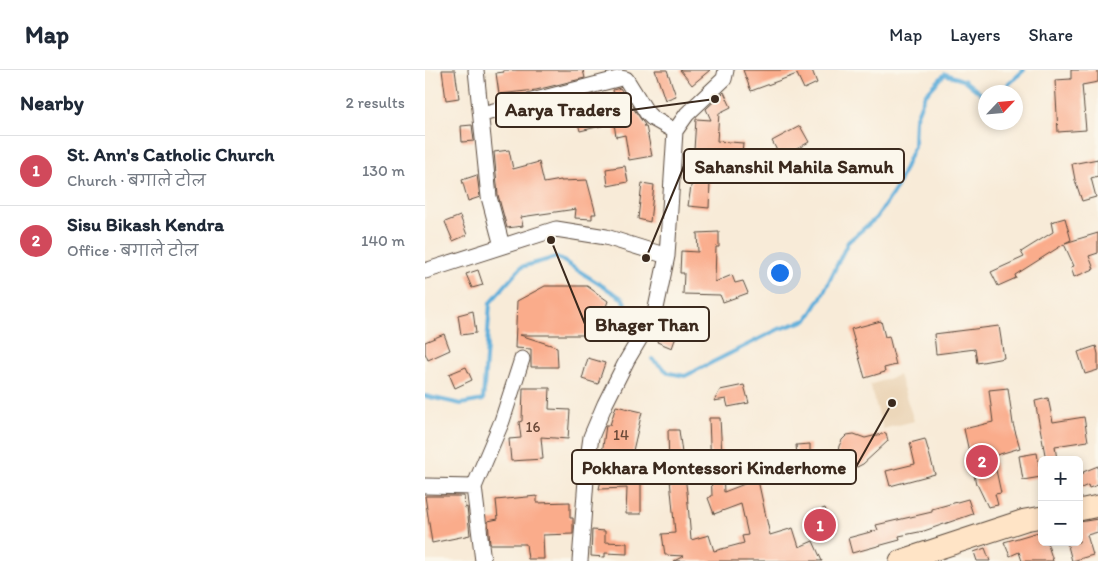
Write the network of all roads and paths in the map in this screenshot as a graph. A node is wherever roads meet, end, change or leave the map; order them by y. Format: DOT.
graph roads {
  1 [pos="476,70"];
  2 [pos="726,70"];
  3 [pos="482,114"];
  4 [pos="675,130"];
  5 [pos="502,246"];
  6 [pos="667,256"];
  7 [pos="425,271"];
  8 [pos="522,359"];
  9 [pos="425,486"];
  10 [pos="474,487"];
  11 [pos="1098,506"];
  12 [pos="1083,509"];
  13 [pos="1038,518"];
  14 [pos="483,561"];
  15 [pos="580,561"];
  16 [pos="900,561"];
  1 -- 3 [label="street"];
  2 -- 4 [label="street"];
  3 -- 4 [label="street"];
  3 -- 5 [label="street"];
  4 -- 6 [label="street"];
  5 -- 6 [label="street"];
  5 -- 7 [label="street"];
  6 -- 15 [label="street"];
  8 -- 10 [label="street"];
  9 -- 10 [label="street"];
  10 -- 14 [label="street"];
  11 -- 12 [label="main road"];
  13 -- 16 [label="main road"];
}
